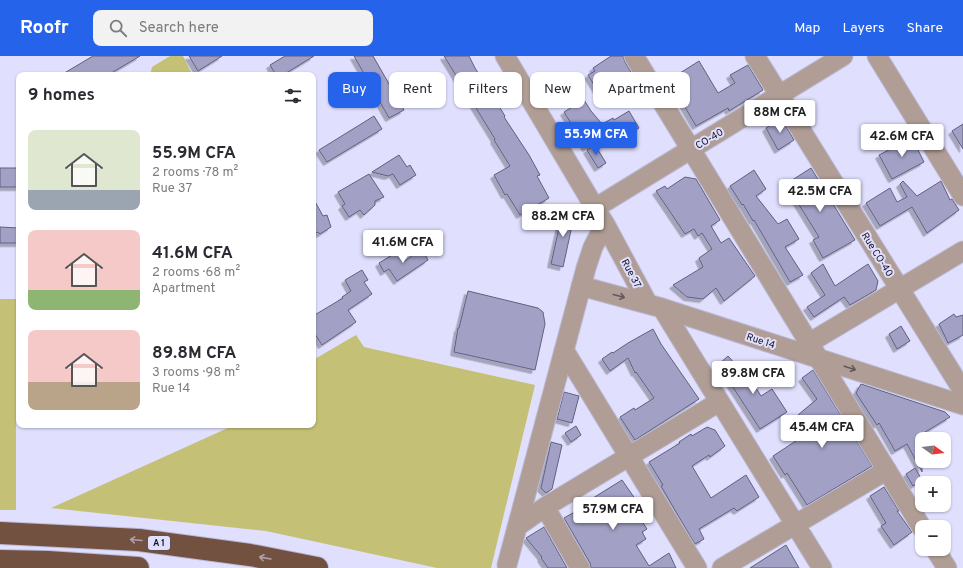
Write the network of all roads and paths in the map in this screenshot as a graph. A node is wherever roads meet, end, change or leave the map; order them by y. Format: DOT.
graph roads {
  1 [pos="505,56"];
  2 [pos="634,56"];
  3 [pos="755,56"];
  4 [pos="843,56"];
  5 [pos="876,56"];
  6 [pos="779,95"];
  7 [pos="691,149"];
  8 [pos="963,196"];
  9 [pos="595,208"];
  10 [pos="605,224"];
  11 [pos="963,252"];
  12 [pos="581,286"];
  13 [pos="900,289"];
  14 [pos="655,306"];
  15 [pos="564,350"];
  16 [pos="814,351"];
  17 [pos="963,391"];
  18 [pos="719,402"];
  19 [pos="963,405"];
  20 [pos="629,456"];
  21 [pos="887,470"];
  22 [pos="545,507"];
  23 [pos="917,520"];
  24 [pos="795,525"];
  25 [pos="518,526"];
  26 [pos="0,533"];
  27 [pos="939,556"];
  28 [pos="0,561"];
  29 [pos="507,565"];
  30 [pos="138,568"];
  31 [pos="317,568"];
  32 [pos="580,568"];
  33 [pos="697,568"];
  34 [pos="722,568"];
  35 [pos="822,568"];
  36 [pos="947,568"];
  1 -- 9 [label="street, Rue 37"];
  2 -- 7 [label="street"];
  3 -- 6 [label="street, Rue CO-40"];
  4 -- 6 [label="street, CO-40"];
  5 -- 8 [label="street"];
  6 -- 7 [label="street, CO-40"];
  6 -- 13 [label="street, Rue CO-40"];
  7 -- 9 [label="street, CO-40"];
  7 -- 16 [label="street"];
  9 -- 10 [label="street, Rue 37"];
  10 -- 12 [label="street"];
  10 -- 14 [label="street, Rue 37"];
  11 -- 13 [label="street"];
  12 -- 14 [label="street, Rue 14, one-way"];
  12 -- 15 [label="street"];
  13 -- 16 [label="street"];
  13 -- 17 [label="street, Rue CO-40"];
  14 -- 16 [label="street, Rue 14"];
  14 -- 18 [label="street, Rue 37"];
  15 -- 20 [label="street"];
  15 -- 25 [label="street"];
  16 -- 19 [label="street, Rue 14, one-way"];
  16 -- 21 [label="street"];
  18 -- 20 [label="street"];
  18 -- 24 [label="street, Rue 37"];
  20 -- 22 [label="street"];
  20 -- 33 [label="street"];
  21 -- 23 [label="street"];
  21 -- 24 [label="street"];
  22 -- 25 [label="street"];
  22 -- 32 [label="street"];
  24 -- 34 [label="street"];
  24 -- 35 [label="street, Rue 37"];
  25 -- 29 [label="street"];
  31 -- 26 [label="highway, A 1, one-way"];
  27 -- 36 [label="street"];
  28 -- 30 [label="highway"];
}
